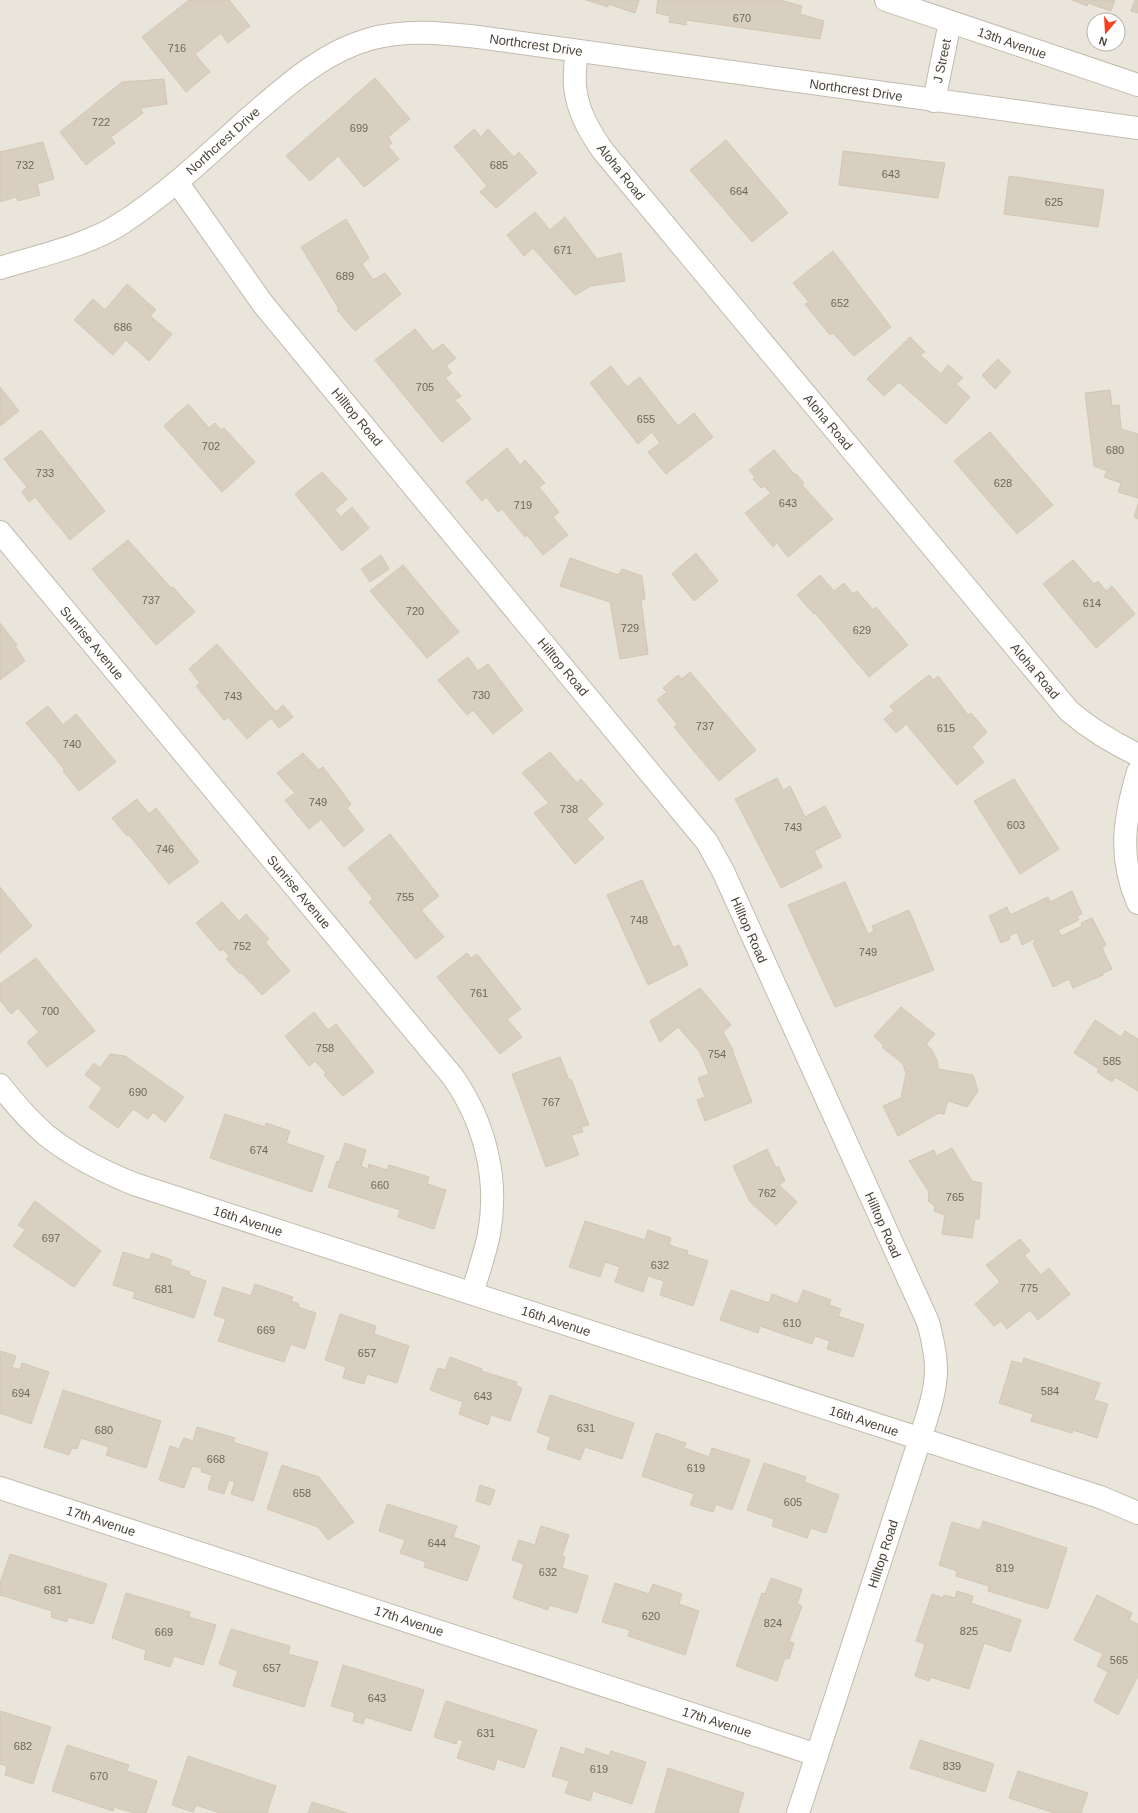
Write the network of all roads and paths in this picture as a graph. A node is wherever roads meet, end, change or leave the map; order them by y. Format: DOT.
graph roads {
  1 [pos="898,2"];
  2 [pos="950,22"];
  3 [pos="576,51"];
  4 [pos="1138,85"];
  5 [pos="934,100"];
  6 [pos="1138,128"];
  7 [pos="177,182"];
  8 [pos="0,268"];
  9 [pos="0,532"];
  10 [pos="1138,755"];
  11 [pos="1138,772"];
  12 [pos="1138,903"];
  13 [pos="0,1085"];
  14 [pos="472,1293"];
  15 [pos="920,1439"];
  16 [pos="0,1488"];
  17 [pos="1138,1512"];
  18 [pos="817,1755"];
  19 [pos="798,1813"];
  1 -- 2 [label="street, 13th Avenue"];
  2 -- 4 [label="street, 13th Avenue"];
  2 -- 5 [label="street, J Street"];
  3 -- 5 [label="street, Northcrest Drive"];
  3 -- 7 [label="street, Northcrest Drive"];
  3 -- 10 [label="street, Aloha Road"];
  5 -- 6 [label="street, Northcrest Drive"];
  7 -- 8 [label="street, Northcrest Drive"];
  7 -- 15 [label="street, Hilltop Road"];
  9 -- 14 [label="street, Sunrise Avenue"];
  11 -- 12 [label="street"];
  13 -- 14 [label="street, 16th Avenue"];
  14 -- 15 [label="street, 16th Avenue"];
  15 -- 17 [label="street, 16th Avenue"];
  15 -- 18 [label="street, Hilltop Road"];
  16 -- 18 [label="street, 17th Avenue"];
  18 -- 19 [label="street, Hilltop Road"];
}
